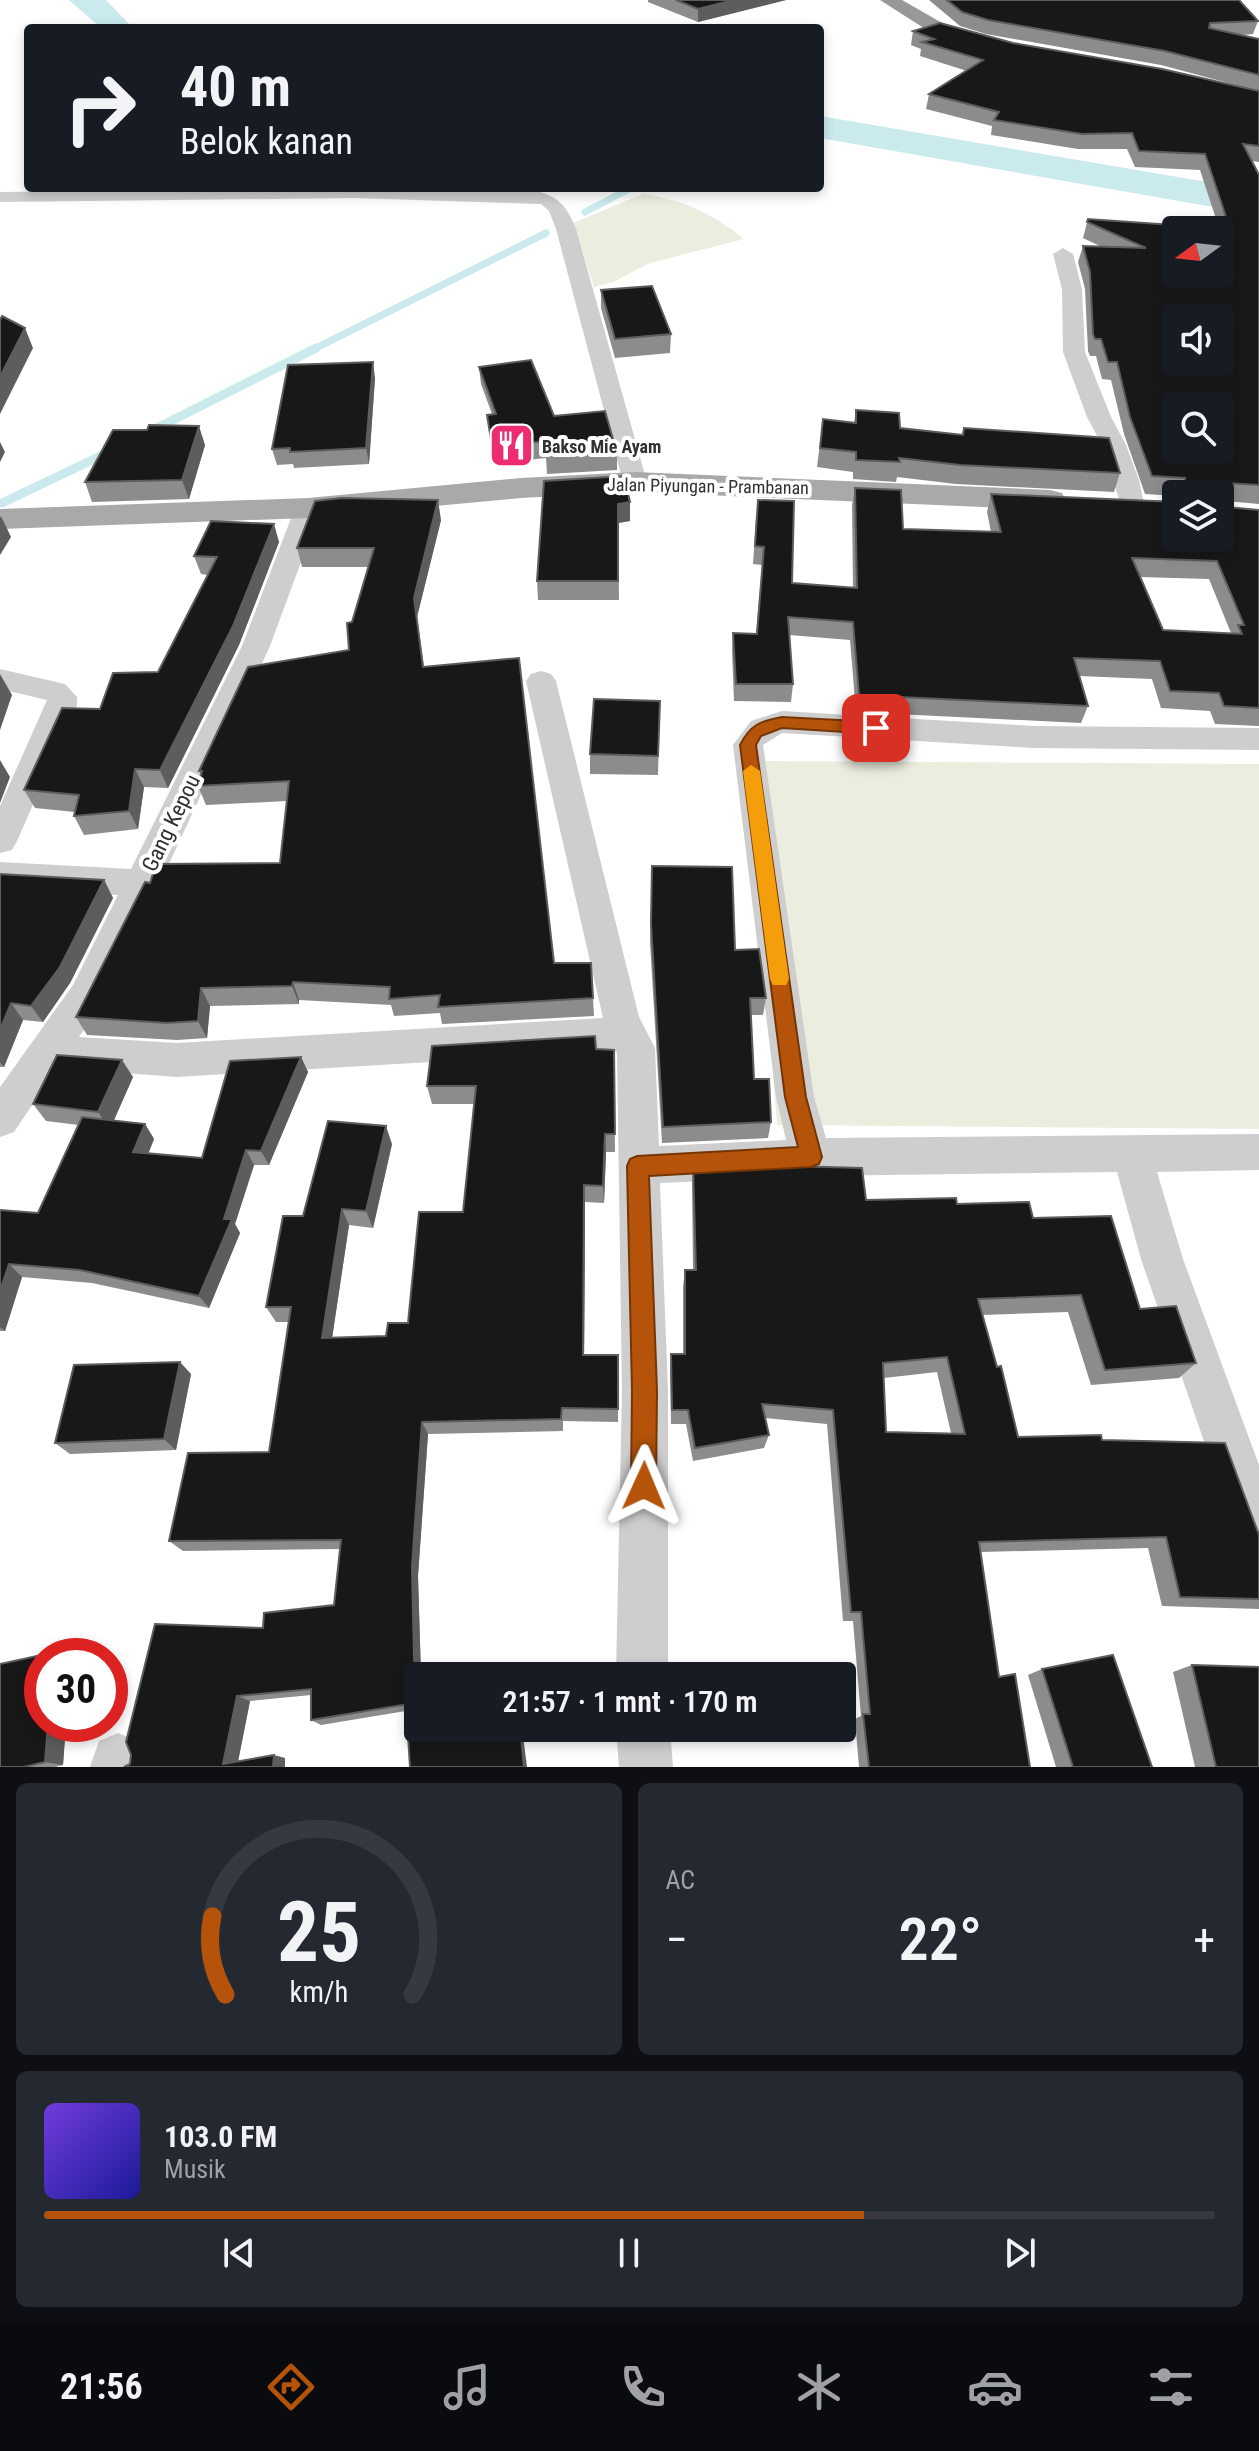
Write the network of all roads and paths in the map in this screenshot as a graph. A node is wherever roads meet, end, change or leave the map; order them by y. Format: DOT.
graph roads {
  1 [pos="889,0"];
  2 [pos="1013,48"];
  3 [pos="0,197"];
  4 [pos="1063,254"];
  5 [pos="635,482"];
  6 [pos="1119,504"];
  7 [pos="308,508"];
  8 [pos="0,519"];
  9 [pos="0,679"];
  10 [pos="541,681"];
  11 [pos="1259,739"];
  12 [pos="0,841"];
  13 [pos="0,875"];
  14 [pos="143,883"];
  15 [pos="636,1048"];
  16 [pos="48,1051"];
  17 [pos="0,1119"];
  18 [pos="1131,1152"];
  19 [pos="1259,1152"];
  20 [pos="811,1157"];
  21 [pos="637,1166"];
  22 [pos="1259,1531"];
  23 [pos="642,1662"];
  24 [pos="644,1742"];
  25 [pos="646,1767"];
  1 -- 2 [label="highway"];
  3 -- 5 [label="street"];
  4 -- 6 [label="street"];
  5 -- 6 [label="main road, Jalan Piyungan - Prambanan"];
  5 -- 7 [label="main road, Jalan Piyungan - Prambanan"];
  7 -- 8 [label="main road, Jalan Piyungan - Prambanan"];
  7 -- 14 [label="street, Gang Kepou"];
  9 -- 12 [label="street"];
  10 -- 15 [label="street"];
  11 -- 20 [label="street"];
  13 -- 14 [label="street"];
  14 -- 16 [label="street, Gang Kepou"];
  15 -- 16 [label="street"];
  15 -- 21 [label="street"];
  16 -- 17 [label="street, Gang Kepou"];
  18 -- 19 [label="street"];
  18 -- 20 [label="street"];
  18 -- 22 [label="street"];
  20 -- 21 [label="street"];
  21 -- 23 [label="street"];
  24 -- 25 [label="street"];
}
